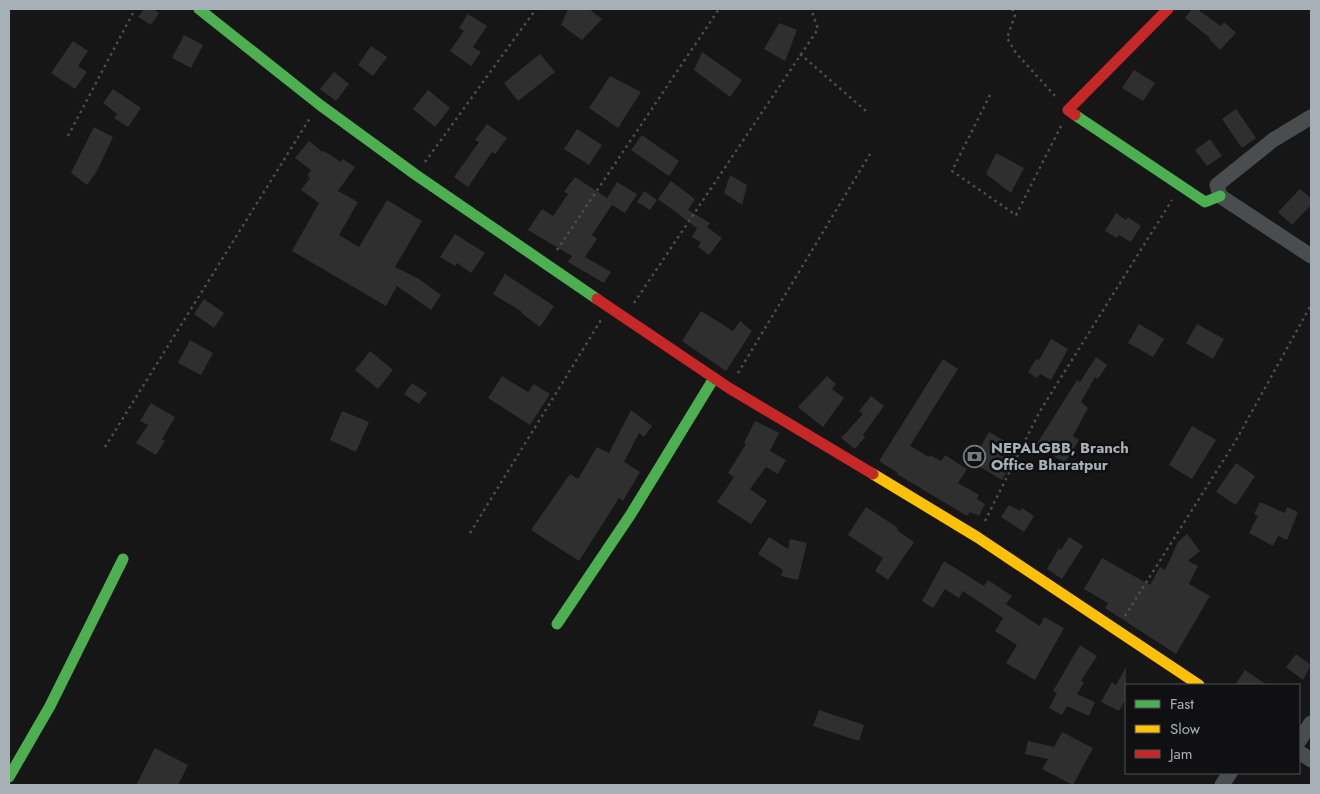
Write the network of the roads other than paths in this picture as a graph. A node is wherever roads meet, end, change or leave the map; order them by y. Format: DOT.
graph roads {
  1 [pos="199,9"];
  2 [pos="1168,9"];
  3 [pos="1311,116"];
  4 [pos="1220,196"];
  5 [pos="1311,256"];
  6 [pos="714,378"];
  7 [pos="123,559"];
  8 [pos="557,624"];
  9 [pos="1197,684"];
  10 [pos="1311,723"];
  11 [pos="1300,740"];
  12 [pos="1300,753"];
  13 [pos="1311,760"];
  14 [pos="1229,774"];
  15 [pos="9,777"];
  16 [pos="1222,785"];
  1 -- 6 [label="street"];
  2 -- 4 [label="street"];
  3 -- 4 [label="street"];
  4 -- 5 [label="street"];
  6 -- 8 [label="street"];
  6 -- 9 [label="street"];
  7 -- 15 [label="street"];
  10 -- 11 [label="street"];
  12 -- 13 [label="street"];
  14 -- 16 [label="street"];
}
